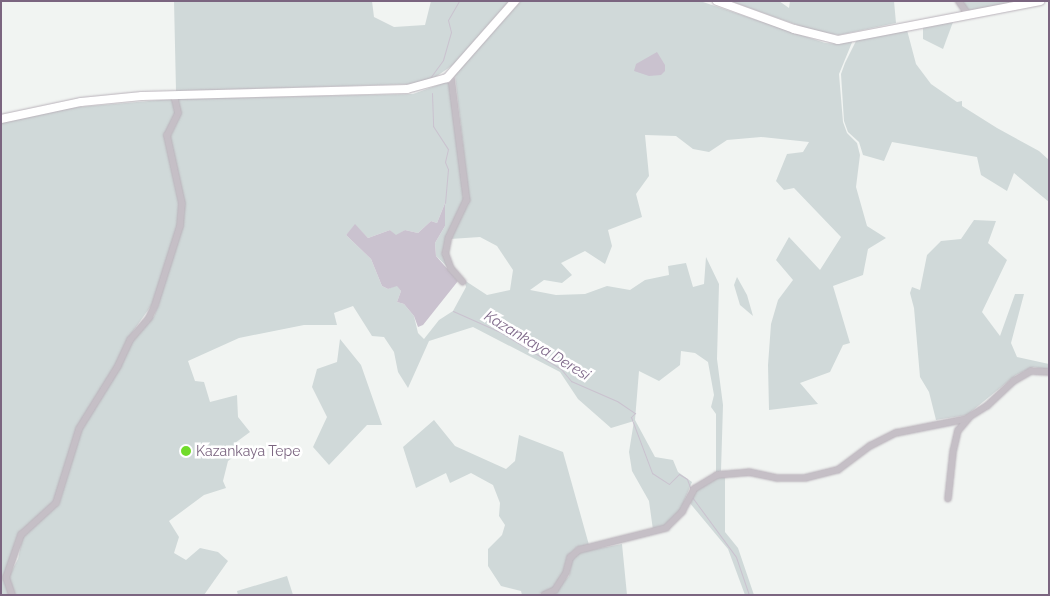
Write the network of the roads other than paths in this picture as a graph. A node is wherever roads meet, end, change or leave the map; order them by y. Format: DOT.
graph roads {
  1 [pos="515,1"];
  2 [pos="717,1"];
  3 [pos="958,1"];
  4 [pos="1040,1"];
  5 [pos="968,14"];
  6 [pos="451,73"];
  7 [pos="174,95"];
  8 [pos="1,119"];
  9 [pos="463,282"];
  10 [pos="1049,372"];
  11 [pos="970,416"];
  12 [pos="948,499"];
  13 [pos="12,595"];
  14 [pos="544,595"];
  1 -- 6 [label="street"];
  2 -- 5 [label="street"];
  3 -- 5 [label="street"];
  4 -- 5 [label="street"];
  6 -- 7 [label="street"];
  6 -- 9 [label="street"];
  7 -- 8 [label="street"];
  7 -- 13 [label="street"];
  10 -- 11 [label="street"];
  11 -- 12 [label="street"];
  11 -- 14 [label="street"];
}
